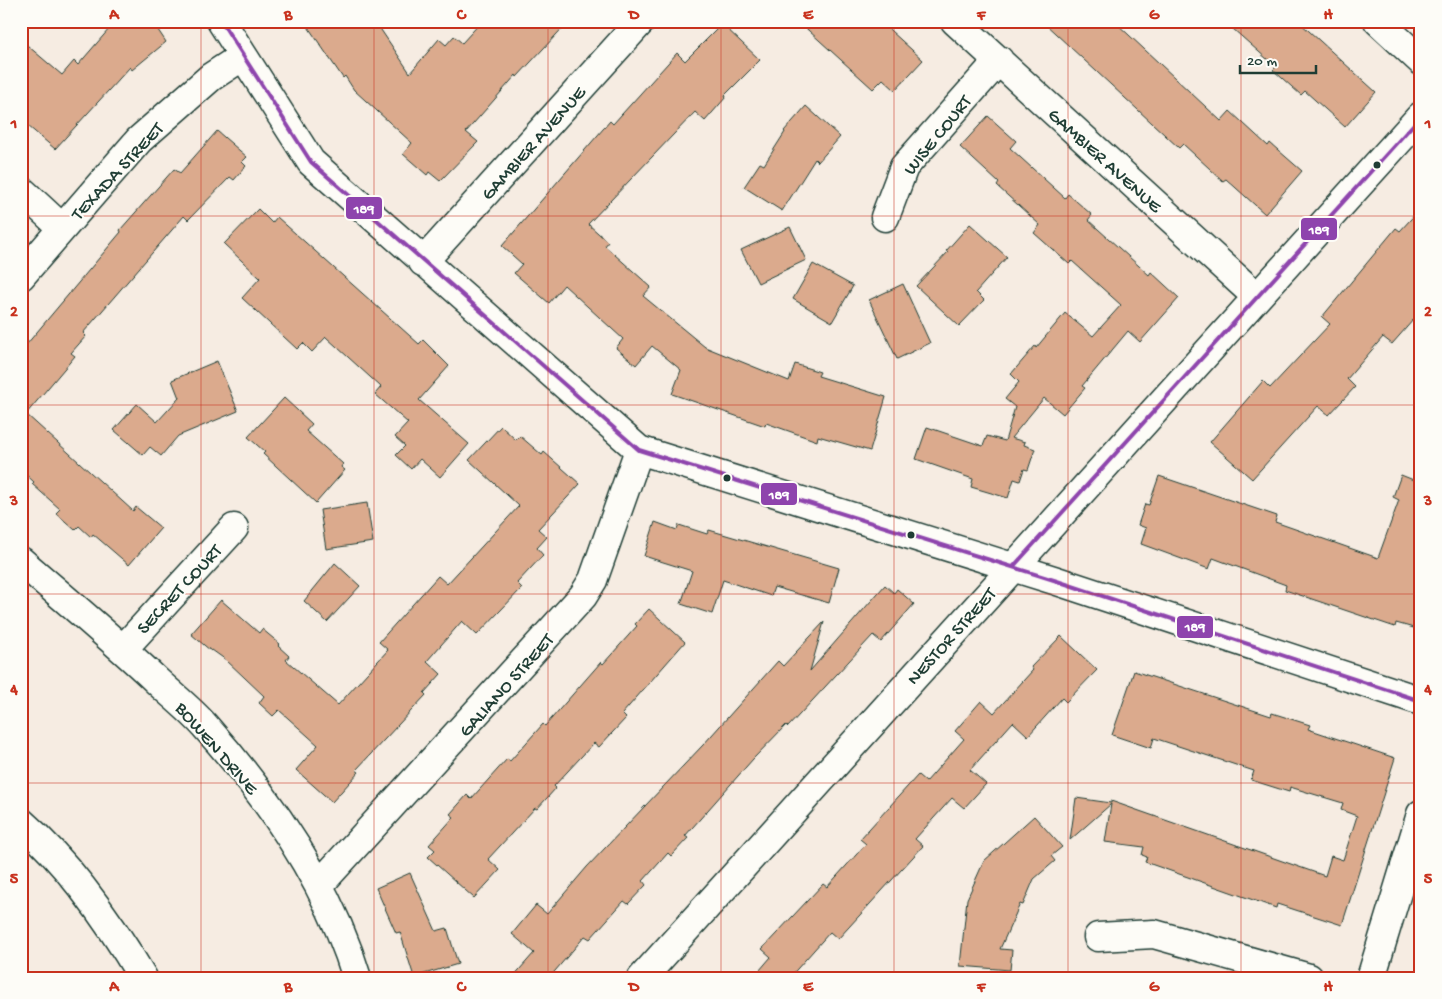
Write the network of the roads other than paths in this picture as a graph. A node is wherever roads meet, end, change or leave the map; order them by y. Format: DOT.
graph roads {
  1 [pos="222,21"];
  2 [pos="641,21"];
  3 [pos="955,21"];
  4 [pos="1378,21"];
  5 [pos="243,56"];
  6 [pos="999,60"];
  7 [pos="1421,60"];
  8 [pos="1421,116"];
  9 [pos="21,190"];
  10 [pos="885,217"];
  11 [pos="62,228"];
  12 [pos="423,262"];
  13 [pos="21,276"];
  14 [pos="1257,297"];
  15 [pos="639,450"];
  16 [pos="234,528"];
  17 [pos="21,561"];
  18 [pos="1013,567"];
  19 [pos="123,648"];
  20 [pos="1421,702"];
  21 [pos="1421,814"];
  22 [pos="21,822"];
  23 [pos="319,885"];
  24 [pos="1098,937"];
  25 [pos="143,978"];
  26 [pos="356,978"];
  27 [pos="642,978"];
  28 [pos="1309,978"];
  29 [pos="1372,978"];
  1 -- 5 [label="street"];
  2 -- 12 [label="street, GAMBIER AVENUE"];
  3 -- 6 [label="street, GAMBIER AVENUE"];
  4 -- 7 [label="street"];
  5 -- 11 [label="street, TEXADA STREET"];
  5 -- 12 [label="street"];
  6 -- 10 [label="street, WISE COURT"];
  6 -- 14 [label="street, GAMBIER AVENUE"];
  8 -- 14 [label="street, NESTOR STREET"];
  9 -- 11 [label="street"];
  11 -- 13 [label="street, TEXADA STREET"];
  12 -- 15 [label="street"];
  14 -- 18 [label="street, NESTOR STREET"];
  15 -- 18 [label="street"];
  15 -- 23 [label="street, GALIANO STREET"];
  16 -- 19 [label="street, SECRET COURT"];
  17 -- 19 [label="street, BOWEN DRIVE"];
  18 -- 20 [label="street"];
  18 -- 27 [label="street, NESTOR STREET"];
  19 -- 23 [label="street, BOWEN DRIVE"];
  21 -- 29 [label="street"];
  22 -- 25 [label="street"];
  23 -- 26 [label="street, BOWEN DRIVE"];
  24 -- 28 [label="street"];
}
